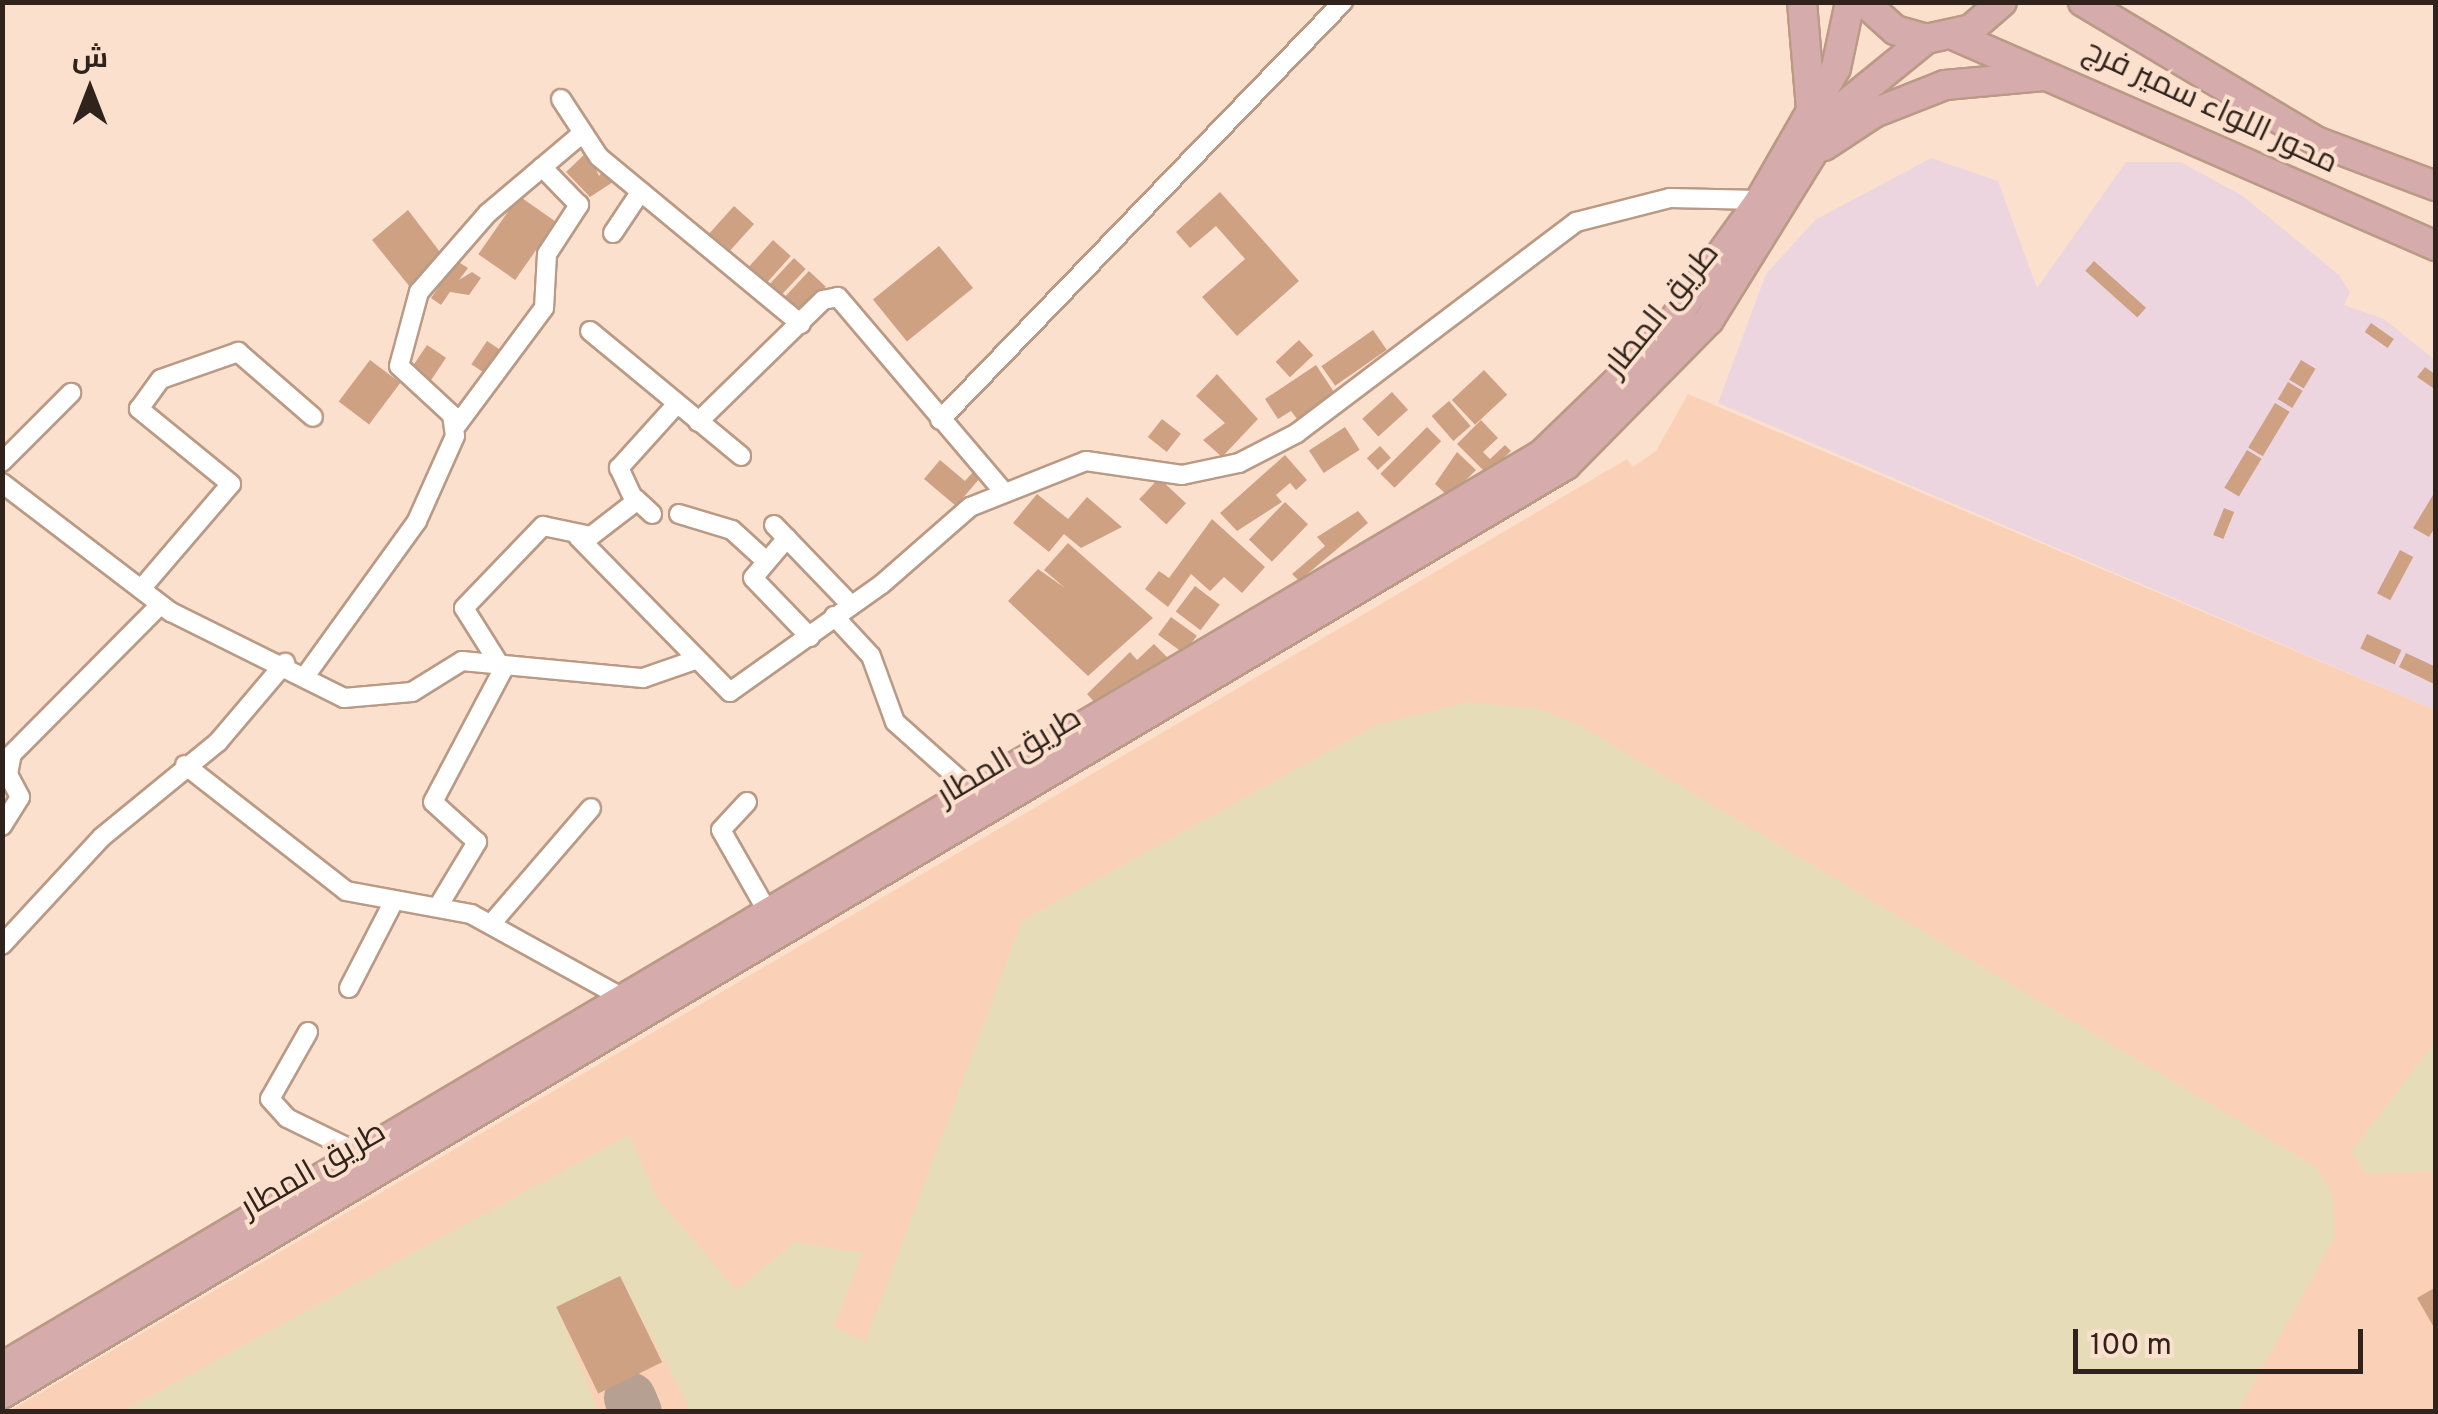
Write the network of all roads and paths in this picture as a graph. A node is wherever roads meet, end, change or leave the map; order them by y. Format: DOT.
graph roads {
  1 [pos="1343,2"];
  2 [pos="1802,2"];
  3 [pos="1850,2"];
  4 [pos="1864,2"];
  5 [pos="2002,2"];
  6 [pos="2083,2"];
  7 [pos="1955,36"];
  8 [pos="1926,39"];
  9 [pos="2059,77"];
  10 [pos="561,99"];
  11 [pos="1810,116"];
  12 [pos="579,136"];
  13 [pos="1811,156"];
  14 [pos="542,167"];
  15 [pos="2436,186"];
  16 [pos="641,192"];
  17 [pos="1760,200"];
  18 [pos="613,233"];
  19 [pos="2436,246"];
  20 [pos="1699,312"];
  21 [pos="801,324"];
  22 [pos="590,330"];
  23 [pos="71,394"];
  24 [pos="676,405"];
  25 [pos="314,417"];
  26 [pos="940,420"];
  27 [pos="698,422"];
  28 [pos="457,425"];
  29 [pos="741,456"];
  30 [pos="2,462"];
  31 [pos="2,483"];
  32 [pos="1004,492"];
  33 [pos="636,500"];
  34 [pos="652,514"];
  35 [pos="679,514"];
  36 [pos="578,537"];
  37 [pos="766,561"];
  38 [pos="141,589"];
  39 [pos="160,604"];
  40 [pos="850,604"];
  41 [pos="834,616"];
  42 [pos="810,637"];
  43 [pos="692,660"];
  44 [pos="284,662"];
  45 [pos="503,670"];
  46 [pos="306,676"];
  47 [pos="185,765"];
  48 [pos="977,794"];
  49 [pos="747,802"];
  50 [pos="590,808"];
  51 [pos="2,826"];
  52 [pos="394,901"];
  53 [pos="439,905"];
  54 [pos="770,916"];
  55 [pos="491,924"];
  56 [pos="2,945"];
  57 [pos="349,988"];
  58 [pos="627,1000"];
  59 [pos="308,1032"];
  60 [pos="452,1116"];
  61 [pos="362,1155"];
  62 [pos="2,1367"];
  63 [pos="2,1394"];
  1 -- 26 [label="street"];
  2 -- 11 [label="main road"];
  3 -- 11 [label="main road, طريق المطار"];
  4 -- 8 [label="main road"];
  5 -- 7 [label="main road"];
  6 -- 15 [label="main road, محور اللواء سمير فرج"];
  7 -- 8 [label="main road"];
  7 -- 9 [label="main road, محور اللواء سمير فرج"];
  8 -- 13 [label="main road, طريق المطار"];
  9 -- 13 [label="main road"];
  9 -- 19 [label="main road, محور اللواء سمير فرج"];
  10 -- 12 [label="street"];
  11 -- 17 [label="main road, طريق المطار"];
  12 -- 14 [label="street"];
  12 -- 16 [label="street"];
  13 -- 20 [label="main road, طريق المطار"];
  14 -- 28 [label="street"];
  14 -- 28 [label="street"];
  16 -- 18 [label="street"];
  16 -- 21 [label="street"];
  17 -- 20 [label="main road, طريق المطار"];
  17 -- 32 [label="street"];
  20 -- 48 [label="main road, طريق المطار"];
  20 -- 60 [label="main road, طريق المطار"];
  21 -- 26 [label="street"];
  21 -- 27 [label="street"];
  22 -- 24 [label="street"];
  23 -- 30 [label="street"];
  24 -- 27 [label="street"];
  24 -- 33 [label="street"];
  25 -- 38 [label="street"];
  26 -- 32 [label="street"];
  27 -- 29 [label="street"];
  28 -- 46 [label="street"];
  31 -- 38 [label="street"];
  32 -- 40 [label="street"];
  33 -- 34 [label="street"];
  33 -- 36 [label="street"];
  35 -- 37 [label="street"];
  36 -- 43 [label="street"];
  36 -- 45 [label="street"];
  37 -- 40 [label="street"];
  37 -- 42 [label="street"];
  38 -- 39 [label="street"];
  39 -- 44 [label="street"];
  39 -- 51 [label="street"];
  40 -- 41 [label="street"];
  41 -- 42 [label="street"];
  41 -- 48 [label="street"];
  42 -- 43 [label="street"];
  43 -- 45 [label="street"];
  44 -- 46 [label="street"];
  44 -- 47 [label="street"];
  45 -- 46 [label="street"];
  45 -- 53 [label="street"];
  47 -- 52 [label="street"];
  47 -- 56 [label="street"];
  48 -- 54 [label="main road, طريق المطار"];
  49 -- 54 [label="street"];
  50 -- 55 [label="street"];
  52 -- 53 [label="street"];
  52 -- 57 [label="street"];
  53 -- 55 [label="street"];
  54 -- 58 [label="main road, طريق المطار"];
  55 -- 58 [label="street"];
  58 -- 60 [label="main road, طريق المطار"];
  59 -- 61 [label="street"];
  60 -- 61 [label="main road, طريق المطار"];
  60 -- 63 [label="main road, طريق المطار"];
  61 -- 62 [label="main road, طريق المطار"];
}
